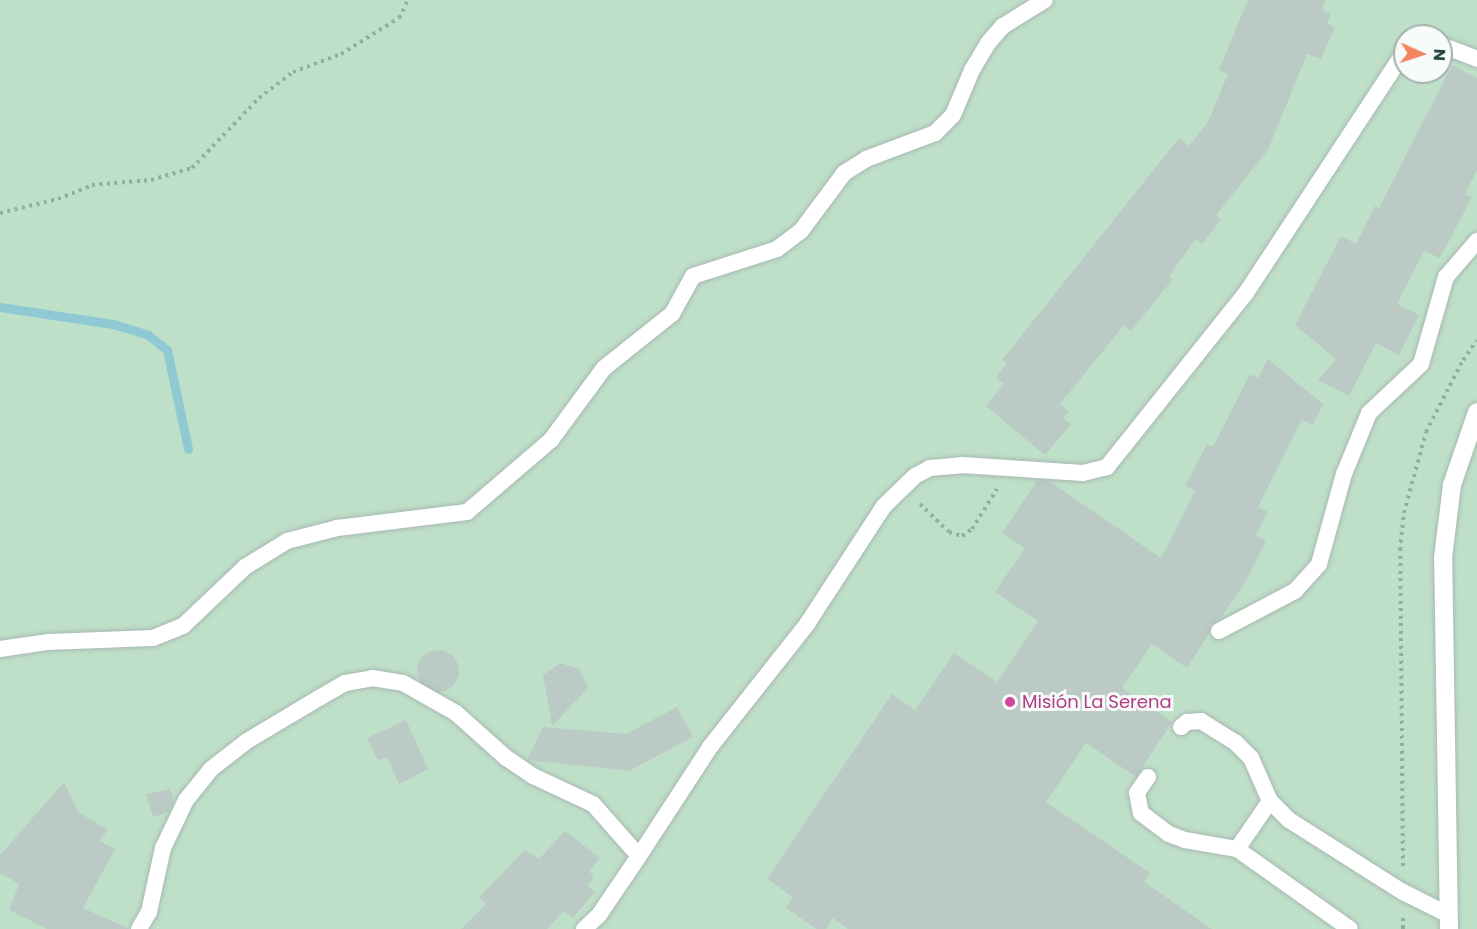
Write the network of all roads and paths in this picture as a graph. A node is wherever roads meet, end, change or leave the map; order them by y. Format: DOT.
graph roads {
  1 [pos="408,0"];
  2 [pos="1045,0"];
  3 [pos="1453,50"];
  4 [pos="1477,59"];
  5 [pos="1393,69"];
  6 [pos="0,213"];
  7 [pos="1477,241"];
  8 [pos="1477,340"];
  9 [pos="1477,412"];
  10 [pos="1010,468"];
  11 [pos="903,487"];
  12 [pos="1219,631"];
  13 [pos="0,649"];
  14 [pos="1181,727"];
  15 [pos="1148,777"];
  16 [pos="1270,801"];
  17 [pos="1237,849"];
  18 [pos="639,856"];
  19 [pos="1403,892"];
  20 [pos="1449,922"];
  21 [pos="140,929"];
  22 [pos="584,929"];
  23 [pos="1350,929"];
  24 [pos="1403,929"];
  1 -- 6 [label="path"];
  2 -- 13 [label="lane"];
  3 -- 4 [label="lane"];
  5 -- 10 [label="lane"];
  7 -- 12 [label="lane"];
  8 -- 19 [label="path"];
  9 -- 20 [label="street"];
  10 -- 11 [label="lane"];
  10 -- 11 [label="path"];
  11 -- 18 [label="lane"];
  14 -- 16 [label="lane"];
  15 -- 17 [label="lane"];
  16 -- 17 [label="lane"];
  16 -- 19 [label="lane"];
  17 -- 23 [label="lane"];
  18 -- 21 [label="lane"];
  18 -- 22 [label="lane"];
  19 -- 20 [label="lane"];
  19 -- 24 [label="path"];
}
